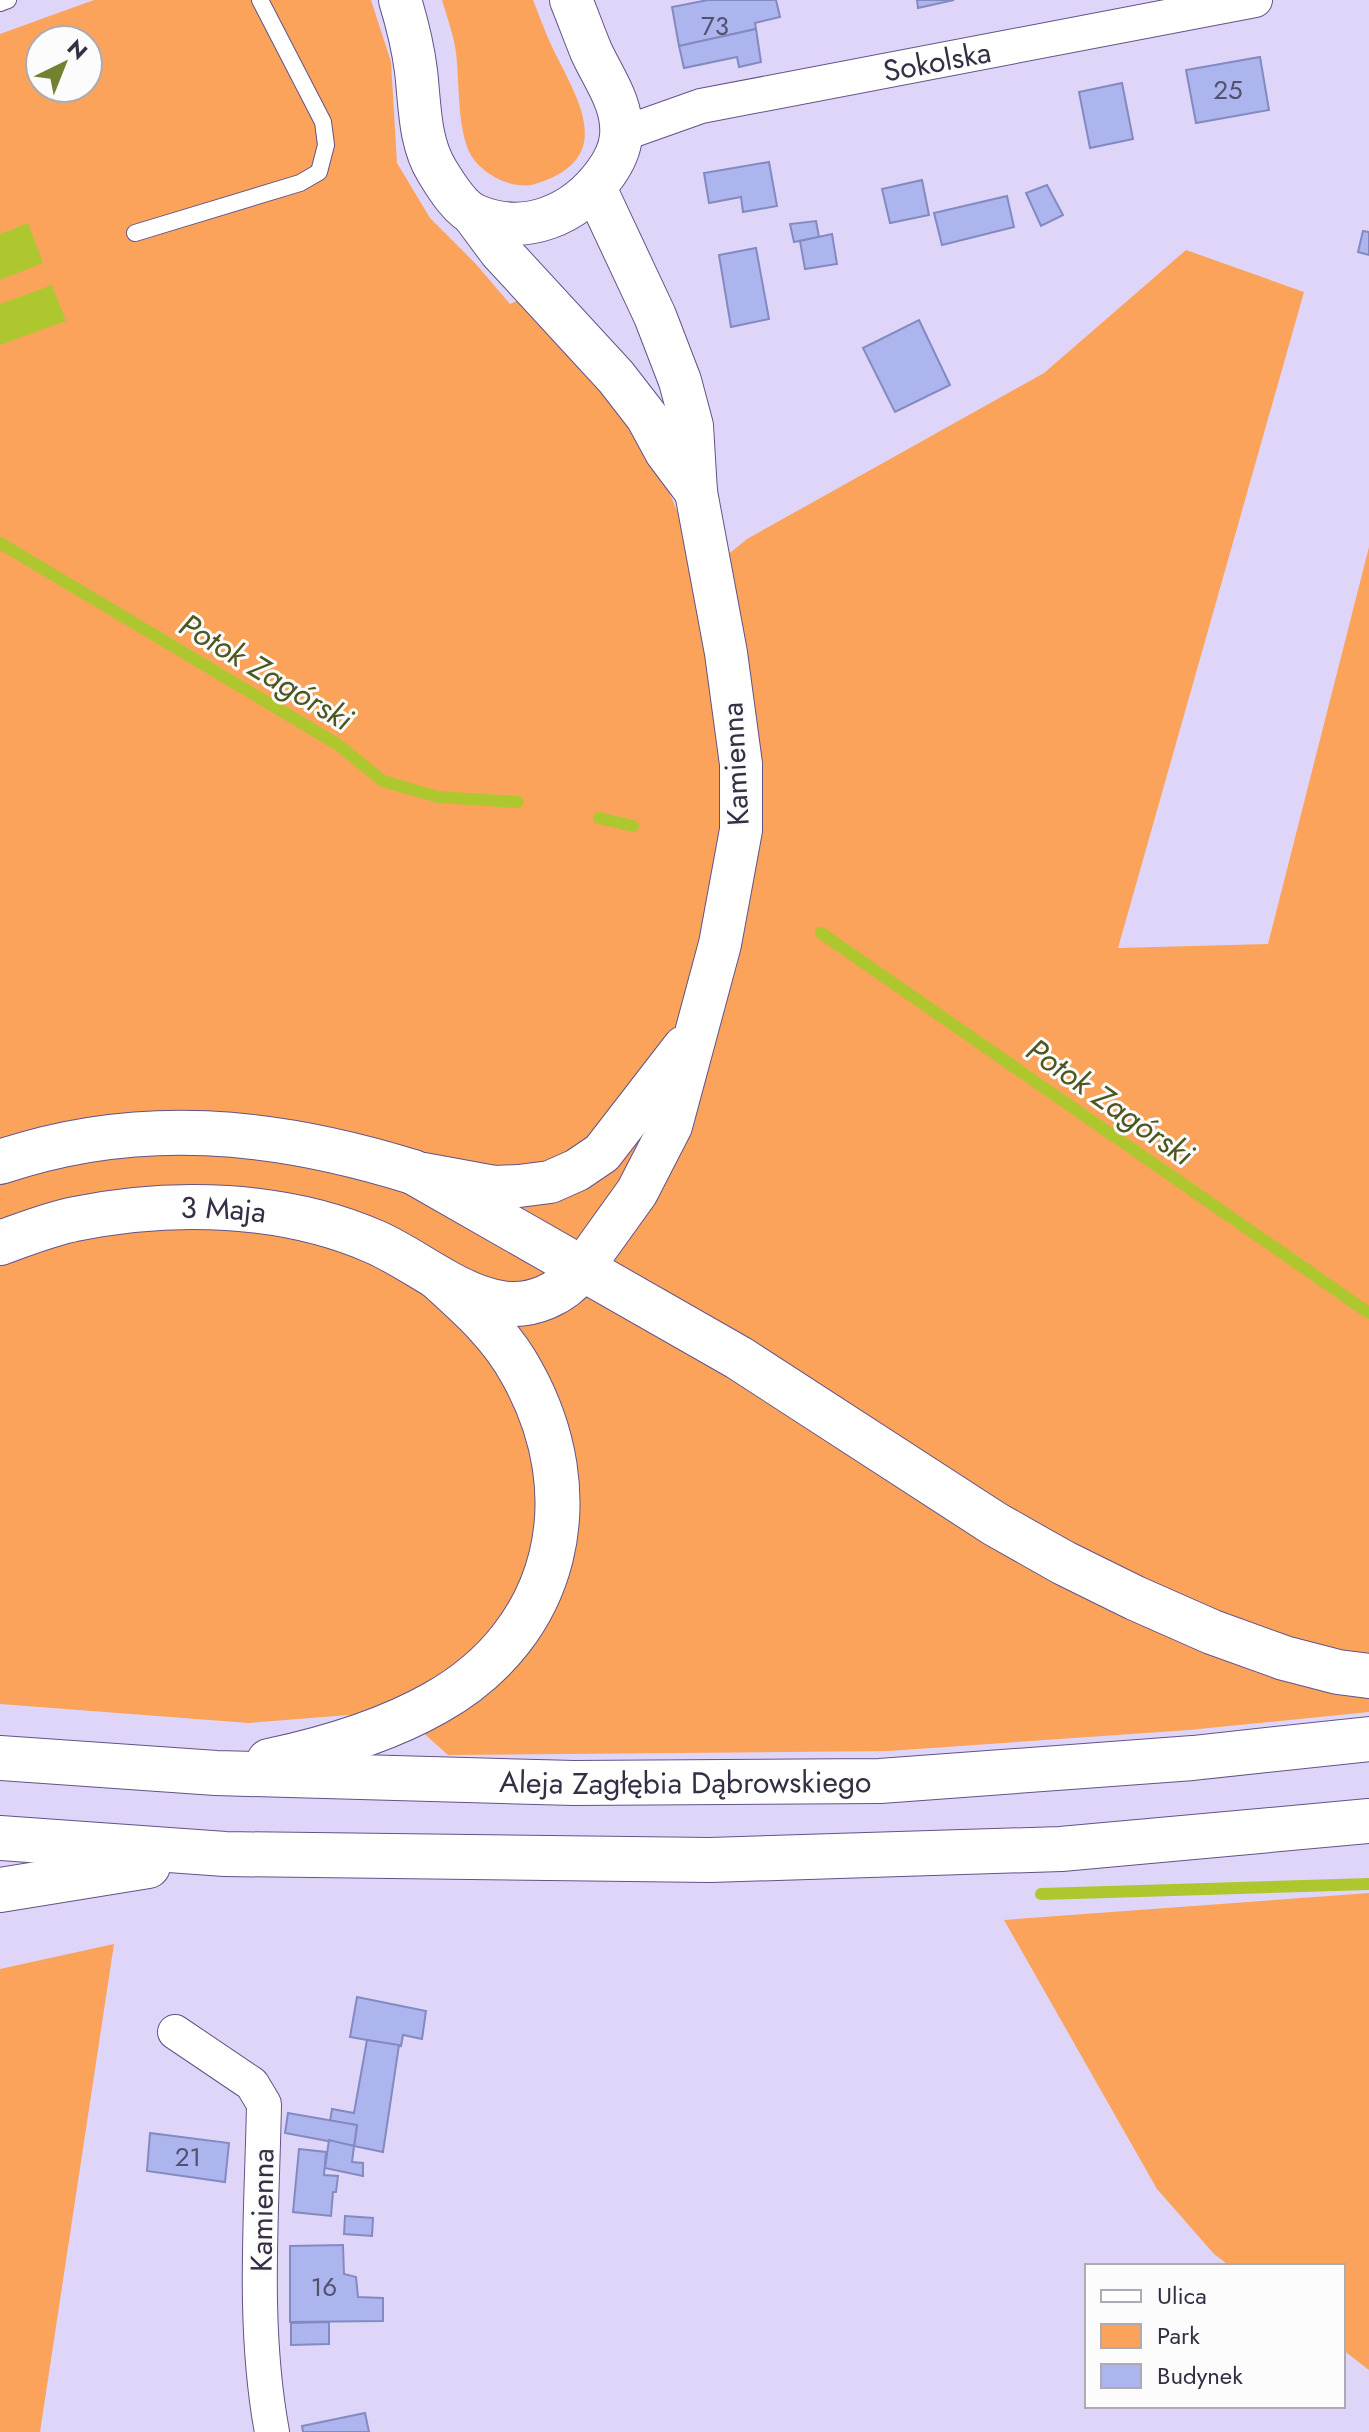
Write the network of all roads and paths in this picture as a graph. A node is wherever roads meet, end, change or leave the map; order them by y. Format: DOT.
graph roads {
  1 [pos="8,0"];
  2 [pos="260,0"];
  3 [pos="400,0"];
  4 [pos="571,0"];
  5 [pos="1255,0"];
  6 [pos="0,3"];
  7 [pos="622,134"];
  8 [pos="595,188"];
  9 [pos="474,216"];
  10 [pos="135,233"];
  11 [pos="696,492"];
  12 [pos="695,1034"];
  13 [pos="0,1162"];
  14 [pos="413,1172"];
  15 [pos="0,1243"];
  16 [pos="581,1270"];
  17 [pos="438,1278"];
  18 [pos="1369,1676"];
  19 [pos="1369,1739"];
  20 [pos="0,1758"];
  21 [pos="216,1773"];
  22 [pos="1369,1821"];
  23 [pos="0,1838"];
  24 [pos="225,1854"];
  25 [pos="0,1890"];
  26 [pos="175,2032"];
  27 [pos="272,2432"];
  1 -- 6 [label="lane"];
  2 -- 10 [label="lane"];
  3 -- 9 [label="street"];
  4 -- 7 [label="street"];
  5 -- 7 [label="street, Sokolska"];
  7 -- 8 [label="street"];
  8 -- 9 [label="street"];
  8 -- 11 [label="street, Kamienna"];
  9 -- 11 [label="street, Kamienna"];
  11 -- 12 [label="street, Kamienna"];
  12 -- 14 [label="street, Kamienna"];
  12 -- 16 [label="street, Kamienna"];
  13 -- 14 [label="main road"];
  14 -- 16 [label="main road"];
  15 -- 17 [label="main road, 3 Maja"];
  16 -- 17 [label="main road"];
  16 -- 18 [label="main road"];
  17 -- 21 [label="main road"];
  19 -- 21 [label="main road, Aleja Zagłębia Dąbrowskiego"];
  20 -- 21 [label="main road, Aleja Zagłębia Dąbrowskiego"];
  22 -- 24 [label="main road"];
  23 -- 24 [label="main road"];
  24 -- 25 [label="main road"];
  26 -- 27 [label="street, Kamienna"];
}
